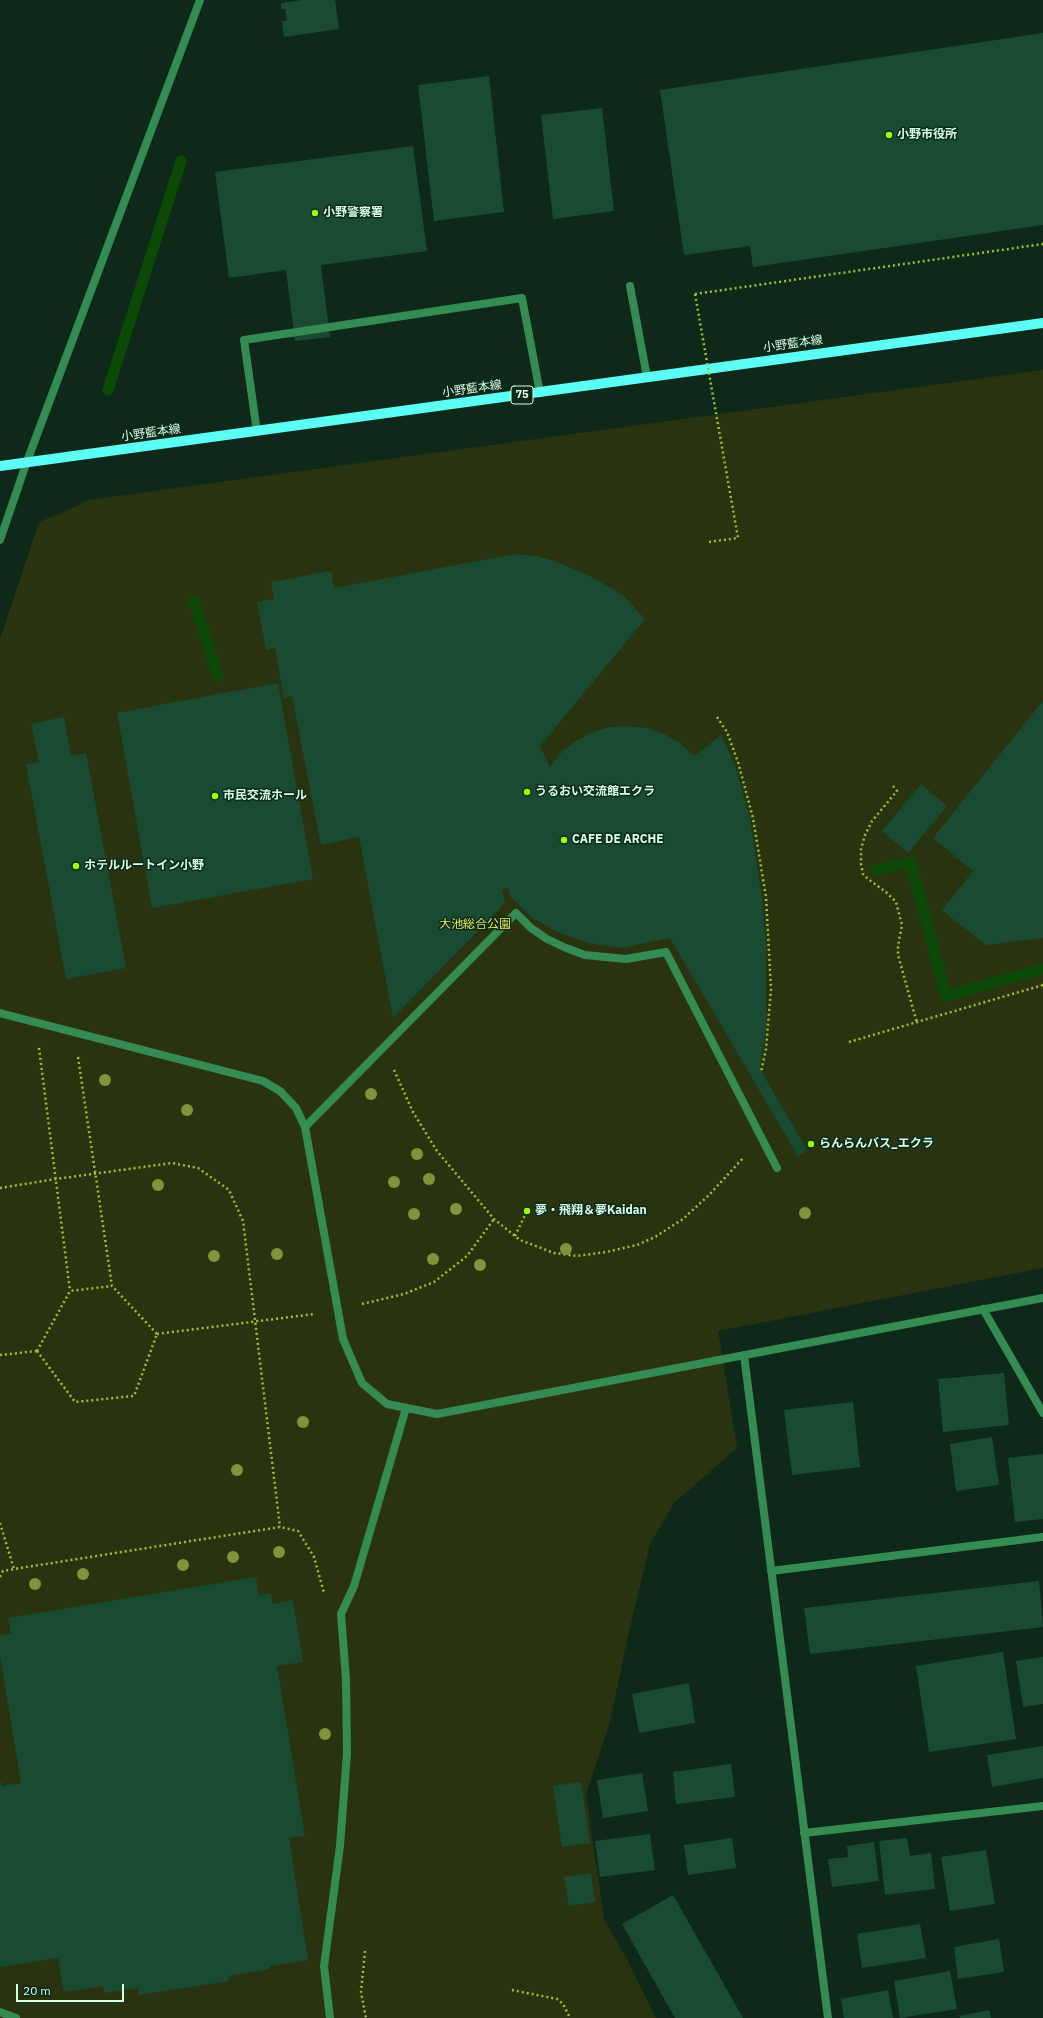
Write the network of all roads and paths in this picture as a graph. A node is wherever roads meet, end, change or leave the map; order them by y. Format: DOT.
graph roads {
  1 [pos="200,0"];
  2 [pos="1043,244"];
  3 [pos="630,286"];
  4 [pos="1043,323"];
  5 [pos="647,377"];
  6 [pos="540,393"];
  7 [pos="257,432"];
  8 [pos="26,464"];
  9 [pos="0,466"];
  10 [pos="0,540"];
  11 [pos="709,542"];
  12 [pos="717,717"];
  13 [pos="893,786"];
  14 [pos="1043,985"];
  15 [pos="0,1013"];
  16 [pos="917,1023"];
  17 [pos="849,1042"];
  18 [pos="39,1048"];
  19 [pos="383,1048"];
  20 [pos="78,1057"];
  21 [pos="761,1072"];
  22 [pos="305,1127"];
  23 [pos="761,1136"];
  24 [pos="777,1168"];
  25 [pos="96,1173"];
  26 [pos="56,1179"];
  27 [pos="0,1188"];
  28 [pos="527,1211"];
  29 [pos="494,1219"];
  30 [pos="515,1236"];
  31 [pos="112,1286"];
  32 [pos="70,1291"];
  33 [pos="1043,1298"];
  34 [pos="362,1304"];
  35 [pos="983,1309"];
  36 [pos="314,1314"];
  37 [pos="255,1322"];
  38 [pos="157,1334"];
  39 [pos="37,1351"];
  40 [pos="744,1354"];
  41 [pos="0,1355"];
  42 [pos="406,1408"];
  43 [pos="1043,1413"];
  44 [pos="0,1523"];
  45 [pos="280,1527"];
  46 [pos="1043,1537"];
  47 [pos="14,1569"];
  48 [pos="2,1571"];
  49 [pos="771,1571"];
  50 [pos="0,1577"];
  51 [pos="341,1614"];
  52 [pos="1043,1806"];
  53 [pos="804,1832"];
  54 [pos="365,1952"];
  55 [pos="512,1990"];
  56 [pos="0,2012"];
  57 [pos="16,2018"];
  58 [pos="330,2018"];
  59 [pos="366,2018"];
  60 [pos="570,2018"];
  61 [pos="828,2018"];
  1 -- 8 [label="street"];
  2 -- 11 [label="path, bridge"];
  3 -- 5 [label="street"];
  4 -- 5 [label="main road, 小野藍本線 / 75"];
  5 -- 6 [label="main road, 小野藍本線 / 75"];
  6 -- 7 [label="main road, 小野藍本線 / 75"];
  6 -- 7 [label="street"];
  7 -- 8 [label="main road, 小野藍本線 / 75"];
  8 -- 9 [label="main road, 小野藍本線 / 75"];
  8 -- 10 [label="street"];
  12 -- 21 [label="path"];
  13 -- 16 [label="path"];
  14 -- 16 [label="path"];
  15 -- 22 [label="street"];
  16 -- 17 [label="path"];
  18 -- 26 [label="path"];
  19 -- 22 [label="street"];
  19 -- 23 [label="street"];
  19 -- 29 [label="path"];
  20 -- 25 [label="path"];
  22 -- 42 [label="street"];
  23 -- 24 [label="street"];
  23 -- 30 [label="path"];
  25 -- 26 [label="path"];
  25 -- 31 [label="path"];
  25 -- 37 [label="path"];
  26 -- 27 [label="path"];
  26 -- 32 [label="path"];
  28 -- 30 [label="path"];
  29 -- 30 [label="path"];
  29 -- 34 [label="path"];
  31 -- 32 [label="path"];
  31 -- 38 [label="path"];
  32 -- 39 [label="path"];
  33 -- 35 [label="street"];
  35 -- 40 [label="street"];
  35 -- 43 [label="street"];
  36 -- 37 [label="path"];
  37 -- 38 [label="path"];
  37 -- 45 [label="path"];
  38 -- 39 [label="path"];
  39 -- 41 [label="path"];
  40 -- 42 [label="street"];
  40 -- 49 [label="street"];
  42 -- 51 [label="street"];
  44 -- 47 [label="path"];
  45 -- 47 [label="path"];
  45 -- 51 [label="path"];
  46 -- 49 [label="street"];
  47 -- 48 [label="path"];
  48 -- 50 [label="path"];
  49 -- 53 [label="street"];
  51 -- 58 [label="street"];
  52 -- 53 [label="street"];
  53 -- 61 [label="street"];
  54 -- 59 [label="path"];
  55 -- 60 [label="path"];
  56 -- 57 [label="street"];
}
